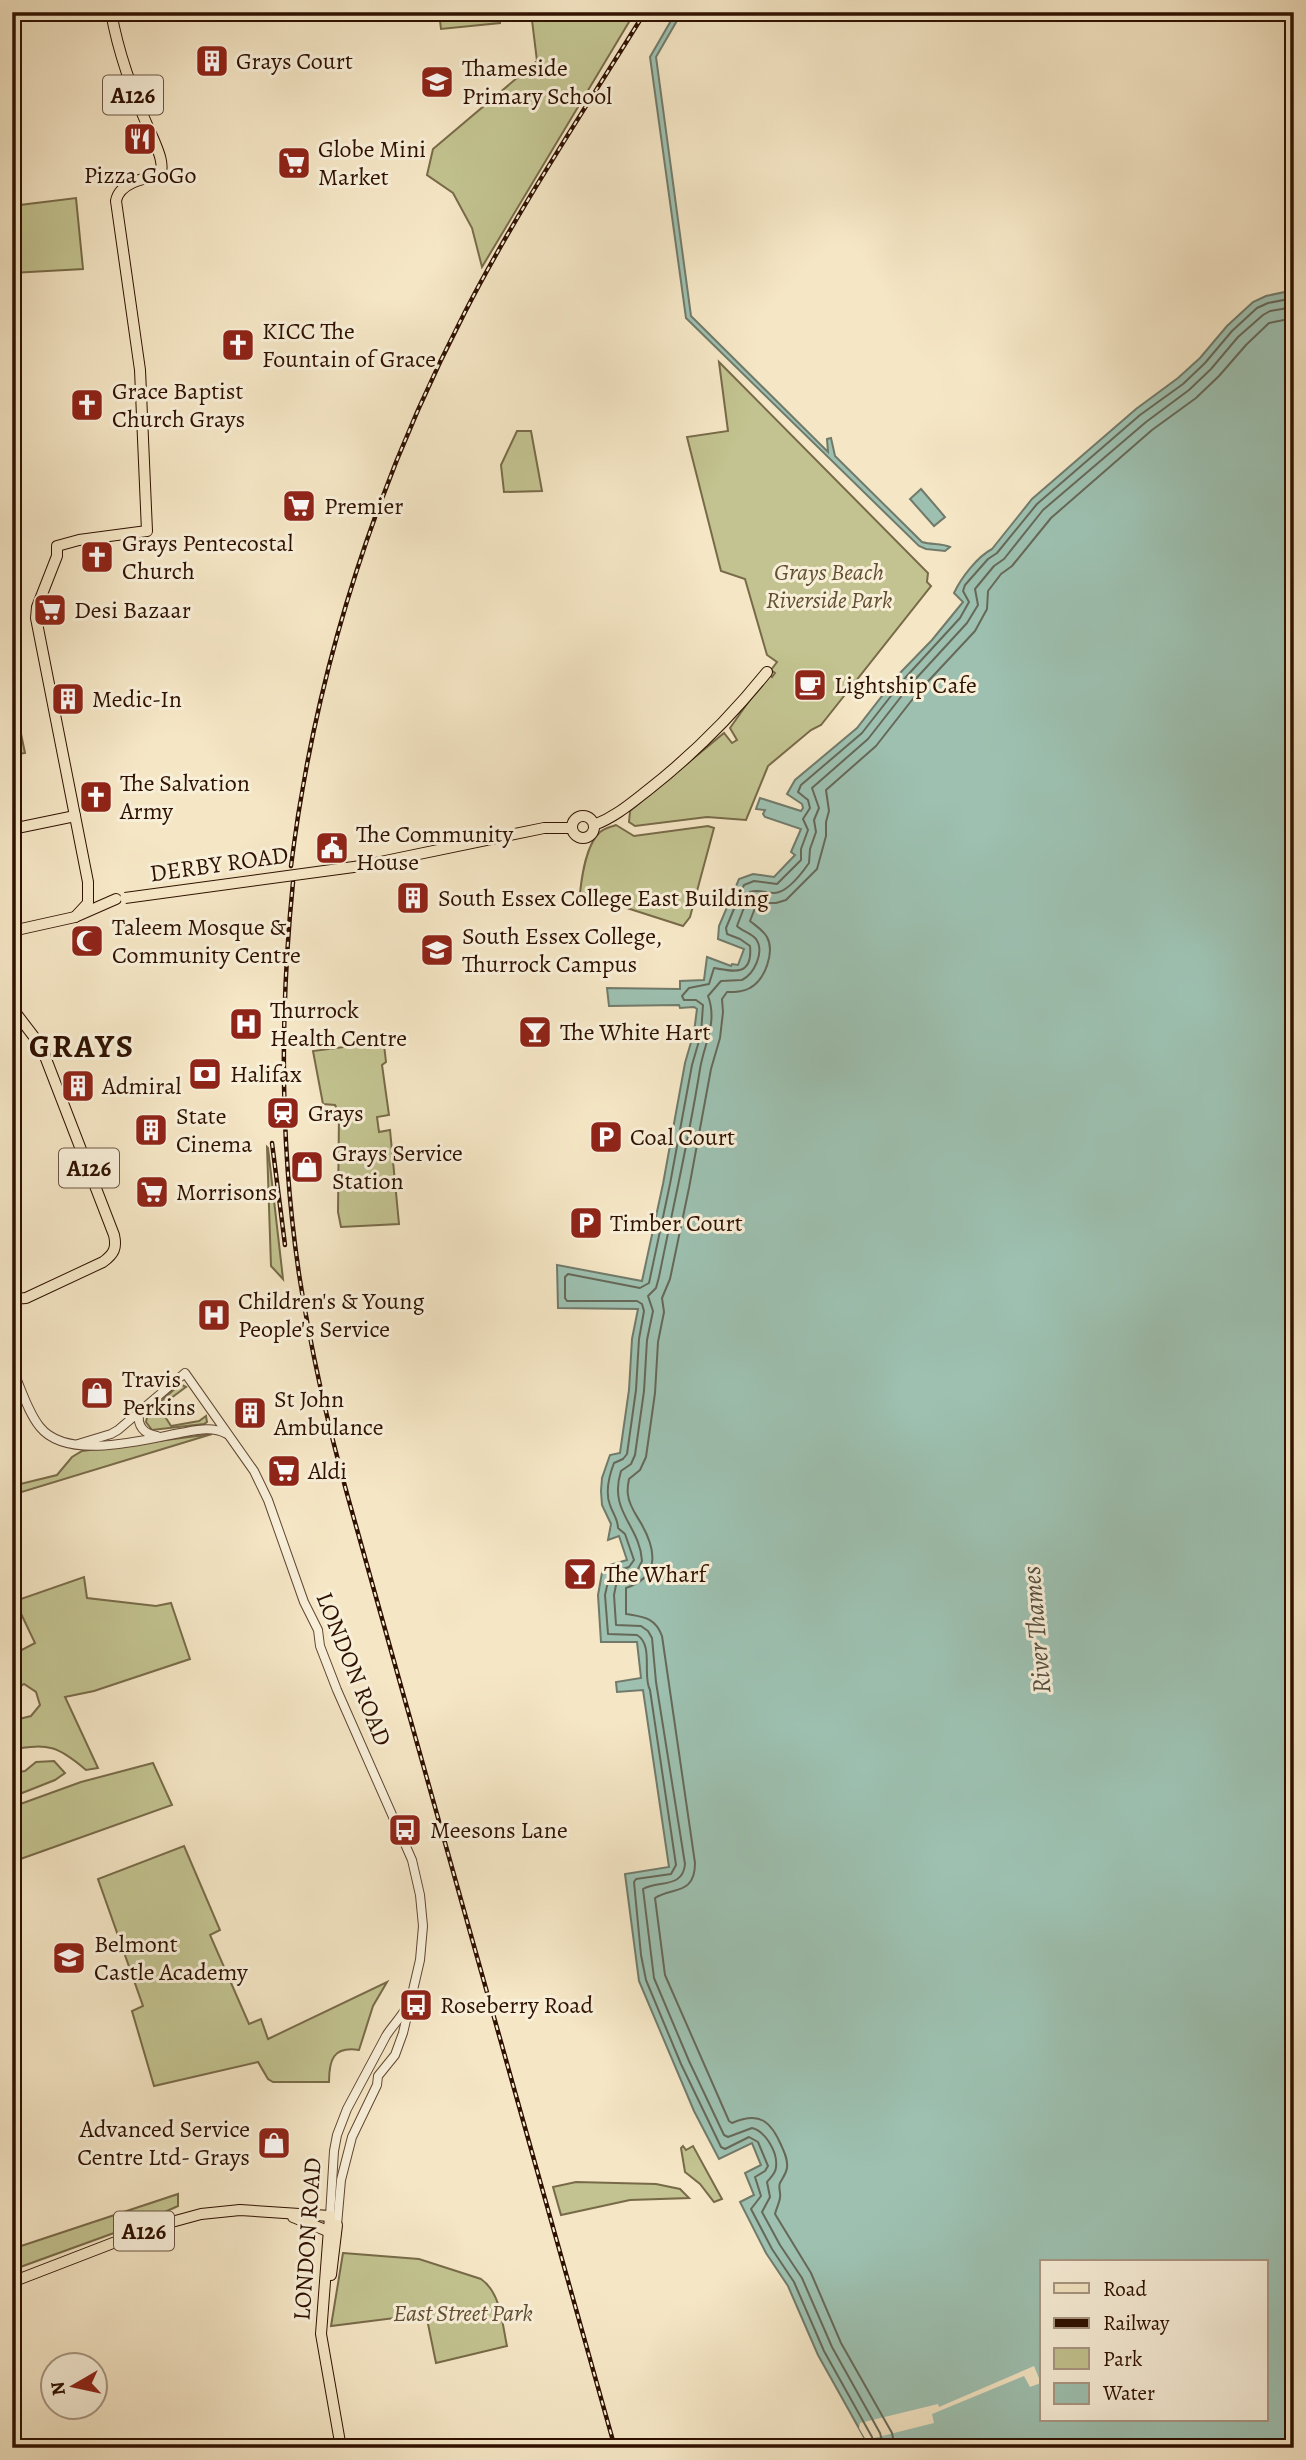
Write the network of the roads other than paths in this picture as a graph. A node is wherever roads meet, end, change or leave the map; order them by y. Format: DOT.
graph roads {
  1 [pos="110,12"];
  2 [pos="767,672"];
  3 [pos="75,816"];
  4 [pos="12,829"];
  5 [pos="88,882"];
  6 [pos="120,898"];
  7 [pos="75,917"];
  8 [pos="12,932"];
  9 [pos="12,1008"];
  10 [pos="12,1297"];
  11 [pos="26,1298"];
  12 [pos="12,1306"];
  13 [pos="12,1369"];
  14 [pos="211,1410"];
  15 [pos="139,1413"];
  16 [pos="205,1429"];
  17 [pos="229,1435"];
  18 [pos="159,1437"];
  19 [pos="78,1444"];
  20 [pos="411,2000"];
  21 [pos="283,2213"];
  22 [pos="332,2224"];
  23 [pos="12,2282"];
  24 [pos="341,2448"];
  1 -- 3 [label="main road, A126"];
  2 -- 6 [label="main road, DERBY ROAD, bridge"];
  3 -- 4 [label="main road"];
  3 -- 5 [label="main road, A126"];
  5 -- 6 [label="main road"];
  5 -- 7 [label="main road, A126"];
  6 -- 7 [label="main road, DERBY ROAD"];
  7 -- 8 [label="main road, DERBY ROAD"];
  9 -- 11 [label="main road, A126"];
  10 -- 11 [label="main road"];
  11 -- 12 [label="street"];
  13 -- 19 [label="street"];
  14 -- 15 [label="street, LONDON ROAD"];
  14 -- 16 [label="street"];
  14 -- 17 [label="street, LONDON ROAD"];
  15 -- 18 [label="street"];
  15 -- 19 [label="street"];
  16 -- 17 [label="street"];
  16 -- 18 [label="street"];
  17 -- 20 [label="street, LONDON ROAD"];
  18 -- 19 [label="street"];
  20 -- 22 [label="street, LONDON ROAD"];
  20 -- 22 [label="street, LONDON ROAD"];
  21 -- 22 [label="main road, A126"];
  21 -- 22 [label="main road, A126"];
  21 -- 23 [label="main road, A126"];
  22 -- 24 [label="main road, LONDON ROAD"];
}
